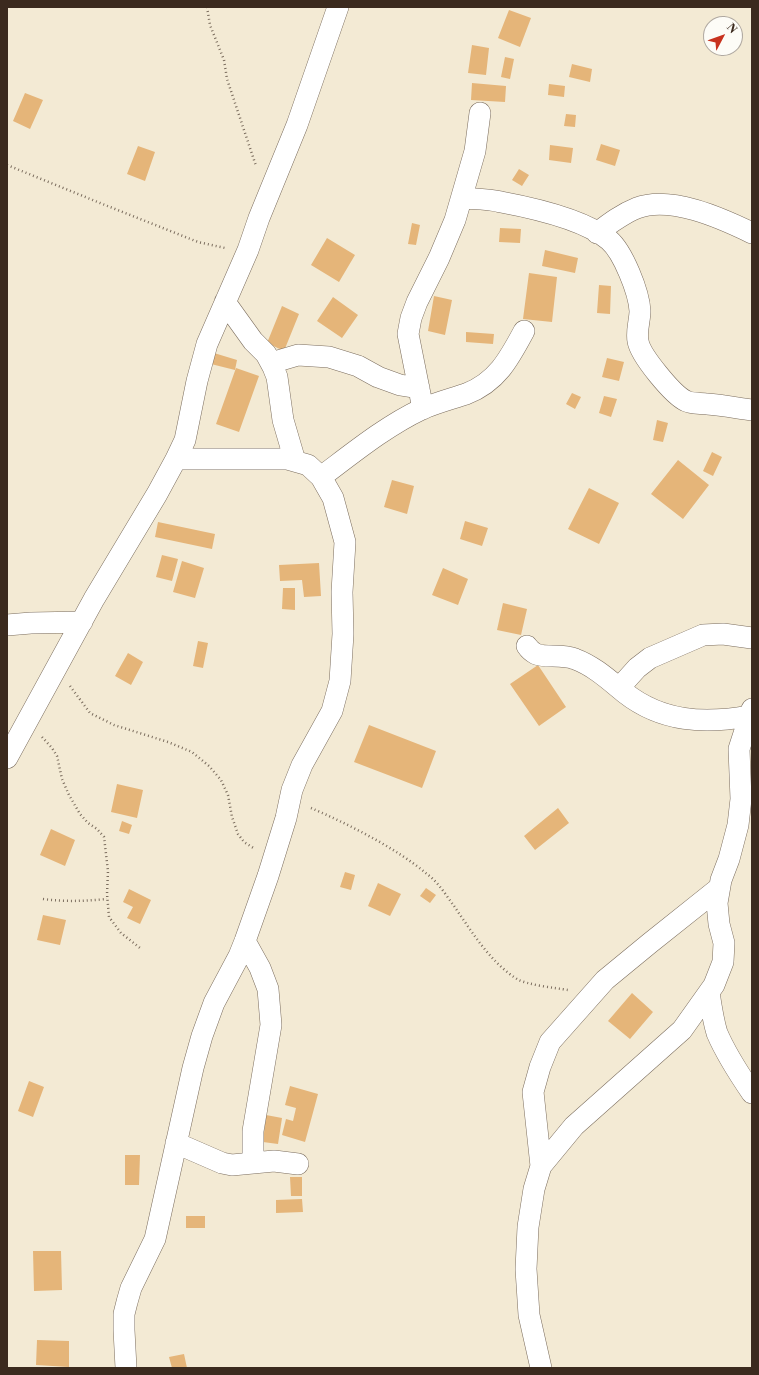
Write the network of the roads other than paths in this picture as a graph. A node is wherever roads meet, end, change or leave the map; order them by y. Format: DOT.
graph roads {
  1 [pos="338,7"];
  2 [pos="480,113"];
  3 [pos="462,198"];
  4 [pos="597,233"];
  5 [pos="752,233"];
  6 [pos="225,302"];
  7 [pos="524,331"];
  8 [pos="271,363"];
  9 [pos="419,388"];
  10 [pos="422,409"];
  11 [pos="752,410"];
  12 [pos="176,459"];
  13 [pos="295,461"];
  14 [pos="321,477"];
  15 [pos="82,622"];
  16 [pos="7,625"];
  17 [pos="752,638"];
  18 [pos="527,646"];
  19 [pos="619,688"];
  20 [pos="750,712"];
  21 [pos="7,758"];
  22 [pos="719,888"];
  23 [pos="245,941"];
  24 [pos="709,992"];
  25 [pos="752,1093"];
  26 [pos="176,1143"];
  27 [pos="253,1163"];
  28 [pos="298,1164"];
  29 [pos="541,1166"];
  30 [pos="126,1368"];
  31 [pos="541,1368"];
  1 -- 6 [label="street"];
  2 -- 3 [label="street"];
  3 -- 4 [label="street"];
  3 -- 9 [label="street"];
  4 -- 5 [label="street"];
  4 -- 11 [label="street"];
  6 -- 8 [label="street"];
  6 -- 12 [label="street"];
  7 -- 10 [label="street"];
  8 -- 9 [label="street"];
  8 -- 13 [label="street"];
  9 -- 10 [label="street"];
  10 -- 14 [label="street"];
  12 -- 13 [label="street"];
  12 -- 15 [label="street"];
  13 -- 14 [label="street"];
  14 -- 23 [label="street"];
  15 -- 16 [label="street"];
  15 -- 21 [label="street"];
  17 -- 19 [label="street"];
  18 -- 19 [label="street"];
  19 -- 20 [label="street"];
  20 -- 22 [label="street"];
  22 -- 24 [label="street"];
  22 -- 29 [label="street"];
  23 -- 26 [label="street"];
  23 -- 27 [label="street"];
  24 -- 25 [label="street"];
  24 -- 29 [label="street"];
  26 -- 27 [label="street"];
  26 -- 30 [label="street"];
  27 -- 28 [label="street"];
  29 -- 31 [label="street"];
}
